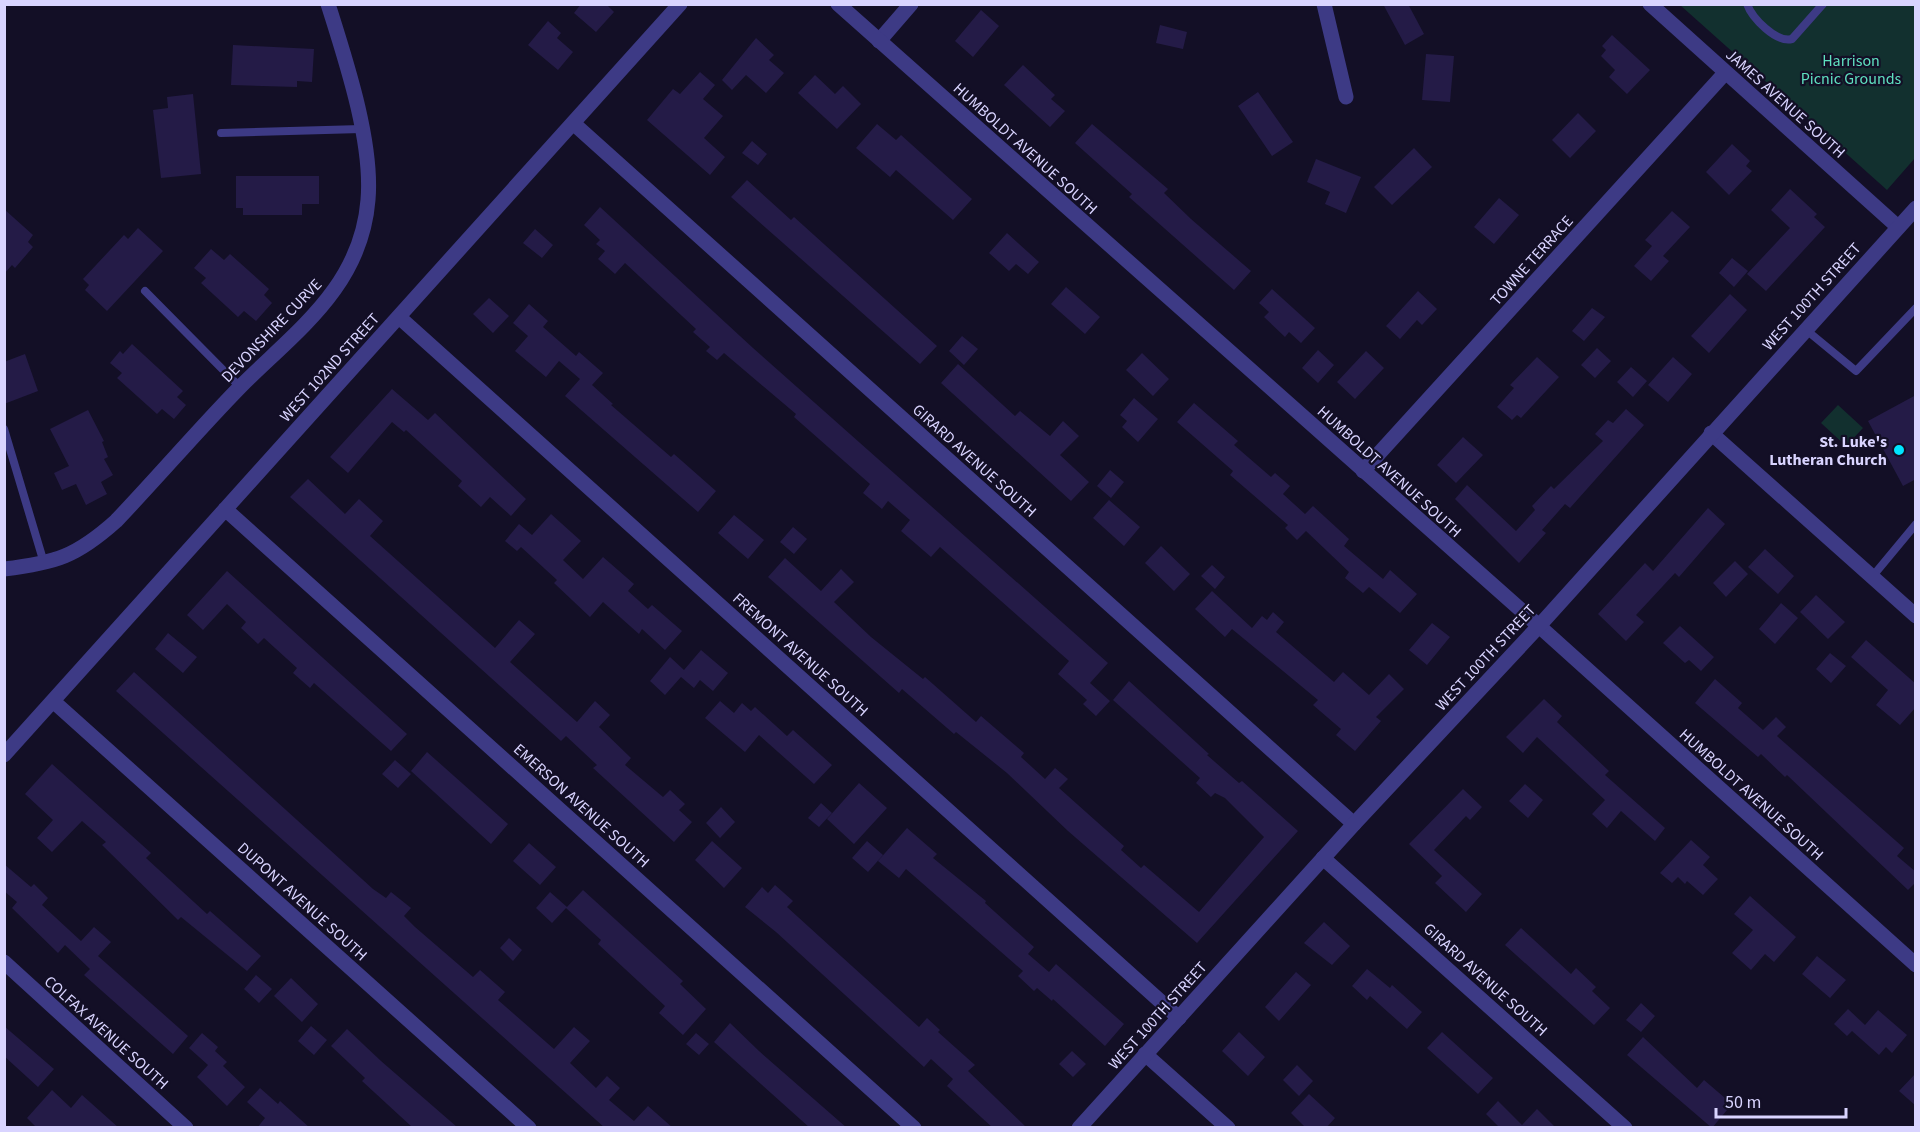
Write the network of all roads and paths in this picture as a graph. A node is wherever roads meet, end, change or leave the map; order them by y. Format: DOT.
graph roads {
  1 [pos="328,4"];
  2 [pos="680,4"];
  3 [pos="838,4"];
  4 [pos="911,4"];
  5 [pos="1324,4"];
  6 [pos="1650,4"];
  7 [pos="1748,4"];
  8 [pos="1823,4"];
  9 [pos="879,41"];
  10 [pos="1725,73"];
  11 [pos="1346,97"];
  12 [pos="573,123"];
  13 [pos="361,129"];
  14 [pos="220,133"];
  15 [pos="1916,208"];
  16 [pos="1898,227"];
  17 [pos="145,291"];
  18 [pos="1916,308"];
  19 [pos="399,317"];
  20 [pos="1805,329"];
  21 [pos="240,387"];
  22 [pos="4,429"];
  23 [pos="1711,433"];
  24 [pos="1363,471"];
  25 [pos="225,509"];
  26 [pos="1916,524"];
  27 [pos="45,564"];
  28 [pos="4,569"];
  29 [pos="1872,577"];
  30 [pos="1916,616"];
  31 [pos="1539,626"];
  32 [pos="53,701"];
  33 [pos="4,755"];
  34 [pos="1354,824"];
  35 [pos="1323,858"];
  36 [pos="4,962"];
  37 [pos="1916,965"];
  38 [pos="1179,1018"];
  39 [pos="1145,1054"];
  40 [pos="186,1128"];
  41 [pos="529,1128"];
  42 [pos="914,1128"];
  43 [pos="1079,1128"];
  44 [pos="1228,1128"];
  45 [pos="1625,1128"];
  1 -- 13 [label="street, DEVONSHIRE CURVE"];
  2 -- 12 [label="street, WEST 102ND STREET"];
  3 -- 9 [label="street, HUMBOLDT AVENUE SOUTH"];
  4 -- 9 [label="street"];
  5 -- 11 [label="street"];
  6 -- 10 [label="street, JAMES AVENUE SOUTH"];
  7 -- 8 [label="lane"];
  9 -- 24 [label="street, HUMBOLDT AVENUE SOUTH"];
  10 -- 16 [label="street, JAMES AVENUE SOUTH"];
  10 -- 24 [label="street, TOWNE TERRACE"];
  12 -- 19 [label="street, WEST 102ND STREET"];
  12 -- 34 [label="street, GIRARD AVENUE SOUTH"];
  13 -- 14 [label="lane"];
  13 -- 21 [label="street, DEVONSHIRE CURVE"];
  15 -- 16 [label="street, WEST 100TH STREET"];
  16 -- 20 [label="street, WEST 100TH STREET"];
  17 -- 21 [label="lane"];
  18 -- 20 [label="lane"];
  19 -- 25 [label="street, WEST 102ND STREET"];
  19 -- 38 [label="street, FREMONT AVENUE SOUTH"];
  20 -- 23 [label="street, WEST 100TH STREET"];
  21 -- 27 [label="street, DEVONSHIRE CURVE"];
  22 -- 27 [label="lane"];
  23 -- 29 [label="street"];
  23 -- 31 [label="street, WEST 100TH STREET"];
  24 -- 31 [label="street, HUMBOLDT AVENUE SOUTH"];
  25 -- 32 [label="street, WEST 102ND STREET"];
  25 -- 42 [label="street, EMERSON AVENUE SOUTH"];
  26 -- 29 [label="lane"];
  27 -- 28 [label="street, DEVONSHIRE CURVE"];
  29 -- 30 [label="street"];
  31 -- 34 [label="street, WEST 100TH STREET"];
  31 -- 37 [label="street, HUMBOLDT AVENUE SOUTH"];
  32 -- 33 [label="street, WEST 102ND STREET"];
  32 -- 41 [label="street, DUPONT AVENUE SOUTH"];
  34 -- 35 [label="street, WEST 100TH STREET"];
  35 -- 38 [label="street, WEST 100TH STREET"];
  35 -- 45 [label="street, GIRARD AVENUE SOUTH"];
  36 -- 40 [label="street, COLFAX AVENUE SOUTH"];
  38 -- 39 [label="street, WEST 100TH STREET"];
  39 -- 43 [label="street, WEST 100TH STREET"];
  39 -- 44 [label="street"];
}
